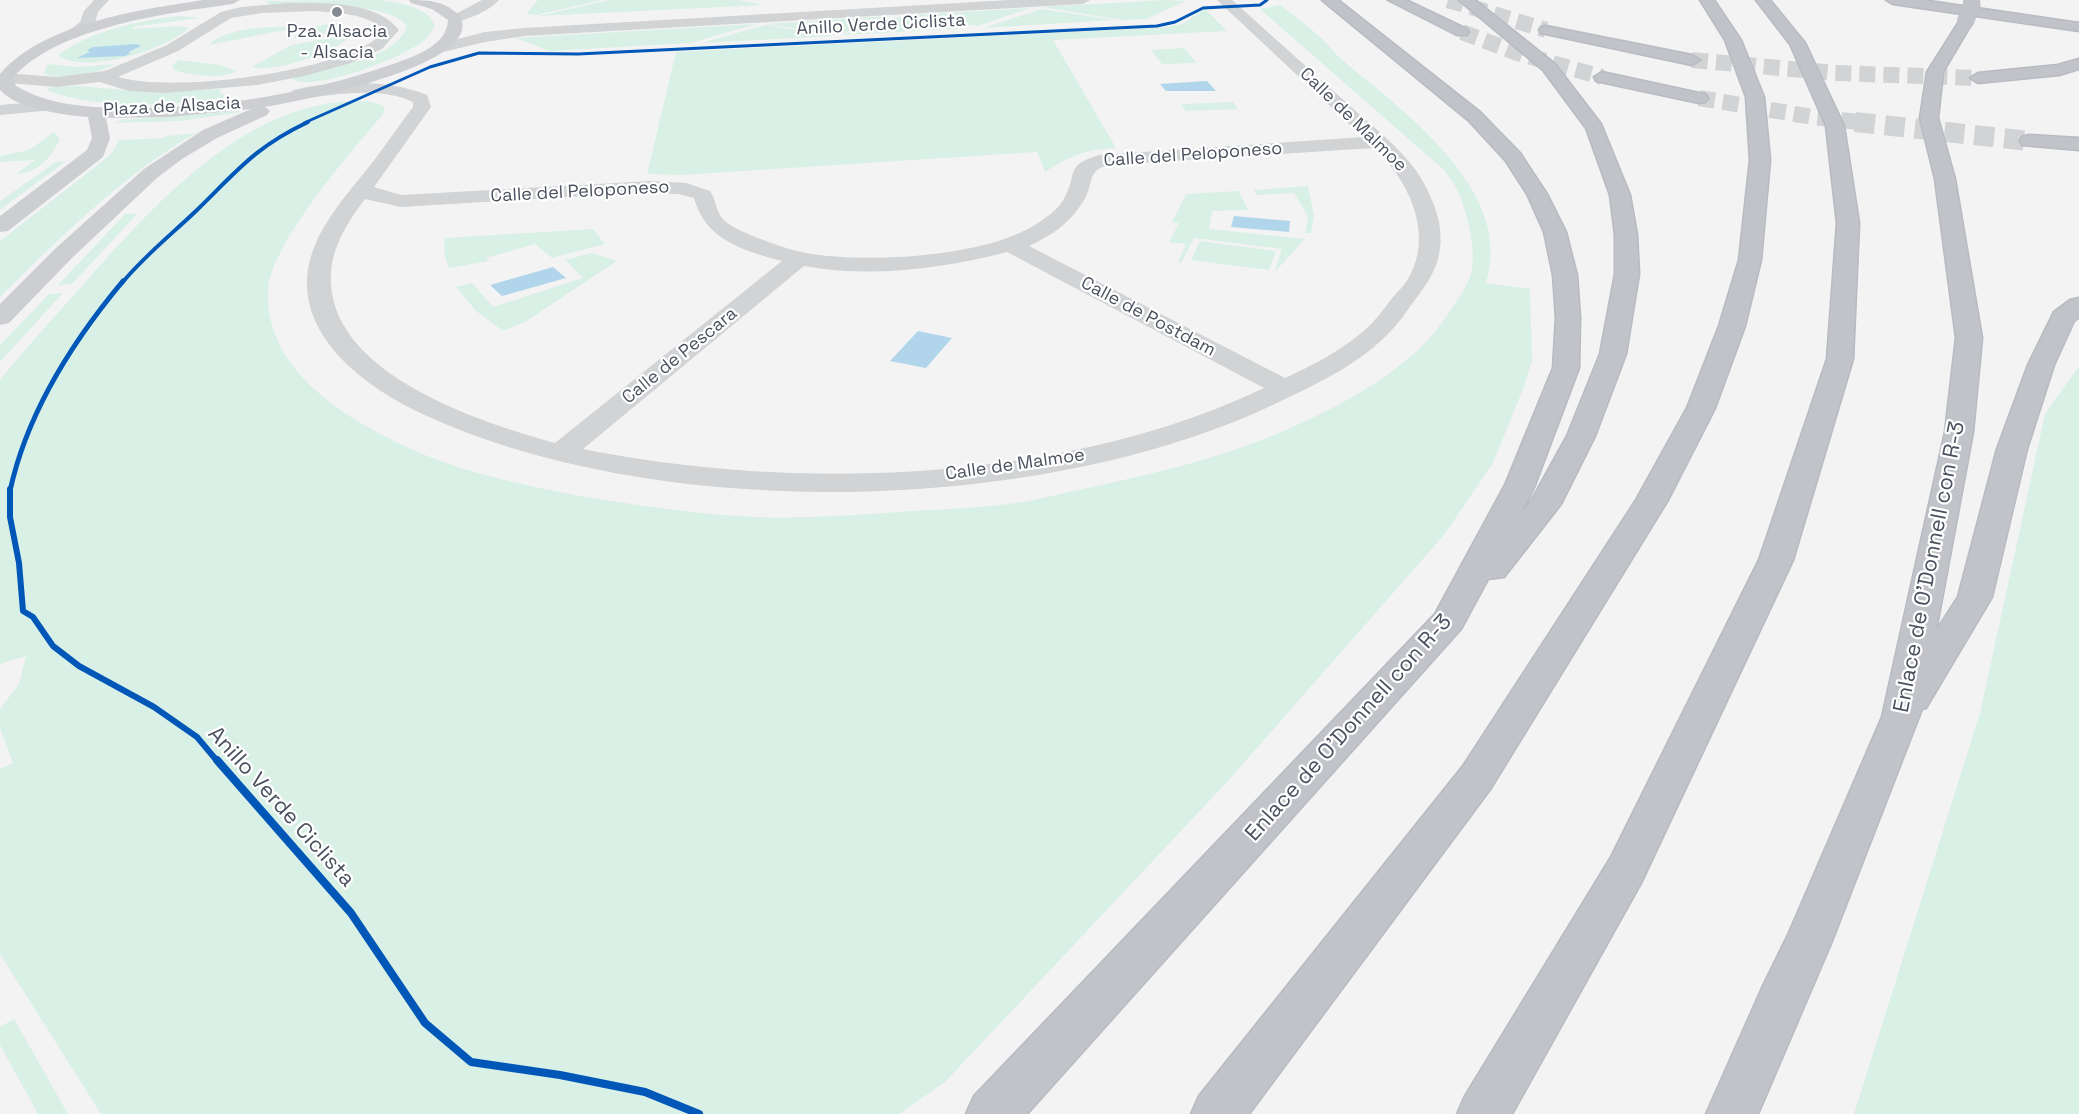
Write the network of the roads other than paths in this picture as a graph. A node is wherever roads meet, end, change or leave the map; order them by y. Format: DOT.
graph roads {
  1 [pos="102,0"];
  2 [pos="233,0"];
  3 [pos="416,0"];
  4 [pos="492,0"];
  5 [pos="929,0"];
  6 [pos="1083,0"];
  7 [pos="1224,0"];
  8 [pos="1329,0"];
  9 [pos="1395,0"];
  10 [pos="1466,0"];
  11 [pos="1707,0"];
  12 [pos="1893,0"];
  13 [pos="1979,0"];
  14 [pos="1764,1"];
  15 [pos="1968,11"];
  16 [pos="150,14"];
  17 [pos="2079,14"];
  18 [pos="224,16"];
  19 [pos="455,19"];
  20 [pos="2079,27"];
  21 [pos="1546,30"];
  22 [pos="1462,32"];
  23 [pos="70,35"];
  24 [pos="19,44"];
  25 [pos="439,48"];
  26 [pos="1692,60"];
  27 [pos="2079,64"];
  28 [pos="110,75"];
  29 [pos="1602,77"];
  30 [pos="1978,78"];
  31 [pos="2,79"];
  32 [pos="259,81"];
  33 [pos="296,95"];
  34 [pos="1699,98"];
  35 [pos="47,106"];
  36 [pos="0,110"];
  37 [pos="96,112"];
  38 [pos="2030,141"];
  39 [pos="1377,142"];
  40 [pos="2079,144"];
  41 [pos="362,189"];
  42 [pos="401,201"];
  43 [pos="0,226"];
  44 [pos="332,232"];
  45 [pos="1010,245"];
  46 [pos="799,259"];
  47 [pos="2079,305"];
  48 [pos="0,318"];
  49 [pos="2079,329"];
  50 [pos="2041,365"];
  51 [pos="1285,389"];
  52 [pos="562,452"];
  53 [pos="1449,621"];
  54 [pos="1901,717"];
  55 [pos="992,1114"];
  56 [pos="1217,1114"];
  57 [pos="1483,1114"];
  58 [pos="1732,1114"];
  1 -- 23 [label="street"];
  2 -- 16 [label="main road"];
  3 -- 19 [label="main road"];
  4 -- 19 [label="street"];
  5 -- 19 [label="street"];
  6 -- 25 [label="street"];
  7 -- 39 [label="street, Calle de Malmoe"];
  8 -- 53 [label="highway, Enlace de O'Donnell con R-3"];
  9 -- 22 [label="highway"];
  10 -- 53 [label="highway"];
  11 -- 56 [label="highway"];
  12 -- 20 [label="highway"];
  13 -- 17 [label="highway"];
  14 -- 57 [label="highway"];
  15 -- 54 [label="highway, Enlace de O'Donnell con R-3"];
  16 -- 18 [label="street"];
  16 -- 23 [label="main road"];
  18 -- 28 [label="street"];
  18 -- 32 [label="street"];
  19 -- 25 [label="main road"];
  21 -- 26 [label="highway"];
  23 -- 24 [label="main road"];
  23 -- 31 [label="main road"];
  25 -- 33 [label="main road, Plaza de Alsacia"];
  27 -- 30 [label="highway"];
  28 -- 31 [label="street"];
  28 -- 32 [label="street"];
  29 -- 34 [label="highway"];
  31 -- 35 [label="main road, Plaza de Alsacia"];
  32 -- 33 [label="street"];
  33 -- 37 [label="main road, Plaza de Alsacia"];
  33 -- 41 [label="street, Calle de Malmoe"];
  33 -- 48 [label="main road"];
  35 -- 36 [label="street"];
  35 -- 37 [label="main road, Plaza de Alsacia"];
  37 -- 43 [label="main road"];
  38 -- 40 [label="highway"];
  39 -- 45 [label="street, Calle del Peloponeso"];
  39 -- 51 [label="street, Calle de Malmoe"];
  41 -- 42 [label="street, Calle del Peloponeso"];
  41 -- 44 [label="street, Calle de Malmoe"];
  42 -- 44 [label="street"];
  42 -- 46 [label="street, Calle del Peloponeso"];
  44 -- 52 [label="street, Calle de Malmoe"];
  45 -- 46 [label="street, Calle del Peloponeso"];
  45 -- 51 [label="street, Calle de Postdam"];
  46 -- 52 [label="street, Calle de Pescara"];
  47 -- 50 [label="highway"];
  49 -- 50 [label="highway"];
  50 -- 54 [label="highway"];
  51 -- 52 [label="street, Calle de Malmoe"];
  53 -- 55 [label="highway, Enlace de O'Donnell con R-3"];
  54 -- 58 [label="highway, Enlace de O'Donnell con R-3"];
}
